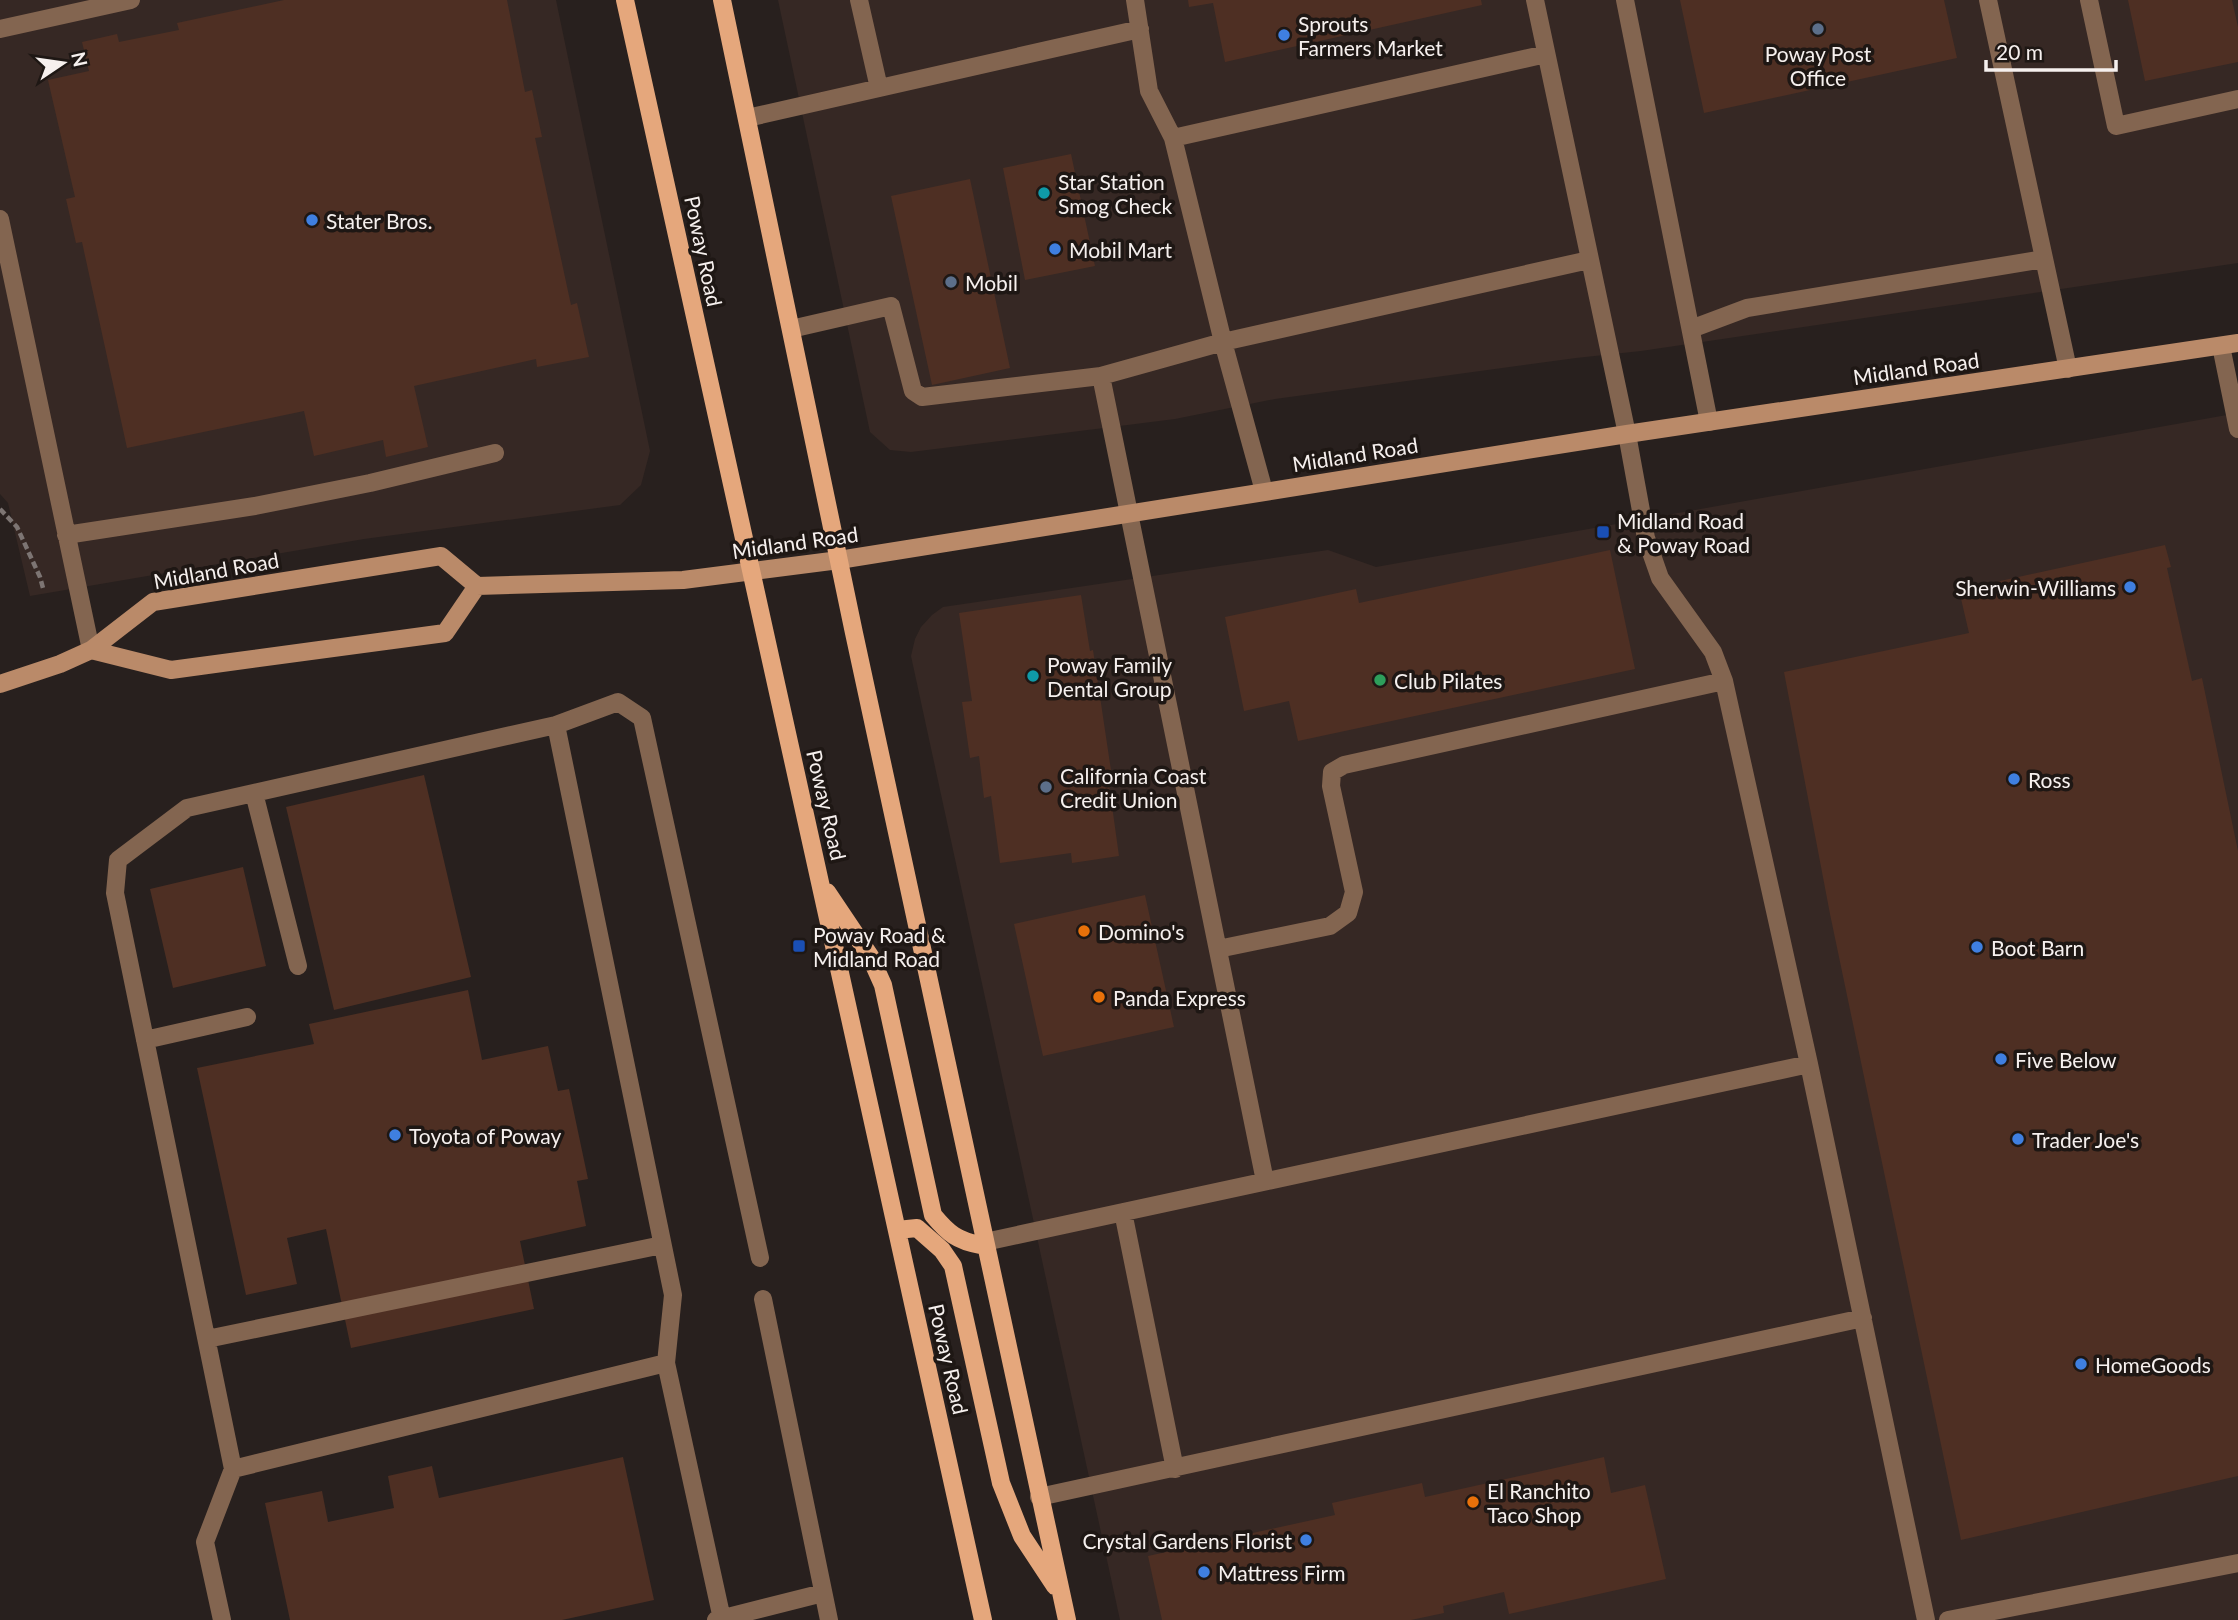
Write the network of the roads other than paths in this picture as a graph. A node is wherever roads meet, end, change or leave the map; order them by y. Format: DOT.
graph roads {
  1 [pos="131,0"];
  2 [pos="625,0"];
  3 [pos="722,0"];
  4 [pos="859,0"];
  5 [pos="1135,0"];
  6 [pos="1535,0"];
  7 [pos="1625,0"];
  8 [pos="1988,0"];
  9 [pos="2088,0"];
  10 [pos="0,29"];
  11 [pos="1140,29"];
  12 [pos="1546,54"];
  13 [pos="879,88"];
  14 [pos="2238,99"];
  15 [pos="747,118"];
  16 [pos="1173,138"];
  17 [pos="0,219"];
  18 [pos="2044,259"];
  19 [pos="1589,260"];
  20 [pos="791,329"];
  21 [pos="1691,329"];
  22 [pos="1223,342"];
  23 [pos="2230,345"];
  24 [pos="2067,369"];
  25 [pos="1101,376"];
  26 [pos="1709,422"];
  27 [pos="2238,429"];
  28 [pos="1627,434"];
  29 [pos="495,453"];
  30 [pos="1264,491"];
  31 [pos="1129,514"];
  32 [pos="66,535"];
  33 [pos="839,560"];
  34 [pos="751,572"];
  35 [pos="477,586"];
  36 [pos="92,650"];
  37 [pos="1724,681"];
  38 [pos="0,684"];
  39 [pos="556,725"];
  40 [pos="254,793"];
  41 [pos="821,883"];
  42 [pos="1218,949"];
  43 [pos="298,966"];
  44 [pos="247,1017"];
  45 [pos="145,1040"];
  46 [pos="1809,1064"];
  47 [pos="1265,1181"];
  48 [pos="1123,1212"];
  49 [pos="897,1230"];
  50 [pos="985,1242"];
  51 [pos="662,1245"];
  52 [pos="760,1258"];
  53 [pos="763,1299"];
  54 [pos="1863,1318"];
  55 [pos="206,1339"];
  56 [pos="666,1363"];
  57 [pos="233,1469"];
  58 [pos="1175,1469"];
  59 [pos="1039,1497"];
  60 [pos="2238,1563"];
  61 [pos="823,1593"];
  62 [pos="1061,1595"];
  63 [pos="719,1619"];
  64 [pos="222,1620"];
  65 [pos="829,1620"];
  66 [pos="983,1620"];
  67 [pos="1066,1620"];
  68 [pos="1926,1620"];
  69 [pos="1948,1620"];
  1 -- 10 [label="lane"];
  2 -- 34 [label="main road, Poway Road"];
  3 -- 15 [label="main road"];
  4 -- 13 [label="lane"];
  5 -- 11 [label="lane"];
  6 -- 12 [label="lane"];
  7 -- 21 [label="lane"];
  8 -- 18 [label="lane"];
  9 -- 14 [label="lane"];
  11 -- 13 [label="lane"];
  11 -- 16 [label="lane"];
  12 -- 16 [label="lane"];
  12 -- 19 [label="lane"];
  13 -- 15 [label="lane"];
  15 -- 20 [label="main road"];
  16 -- 22 [label="lane"];
  17 -- 32 [label="lane"];
  18 -- 21 [label="lane"];
  18 -- 24 [label="lane"];
  19 -- 22 [label="lane"];
  19 -- 28 [label="lane"];
  20 -- 25 [label="lane"];
  20 -- 33 [label="main road"];
  21 -- 26 [label="lane"];
  22 -- 25 [label="lane"];
  22 -- 30 [label="lane"];
  23 -- 24 [label="main road, Midland Road"];
  23 -- 27 [label="lane"];
  24 -- 26 [label="main road, Midland Road"];
  25 -- 31 [label="lane"];
  26 -- 28 [label="main road, Midland Road"];
  28 -- 30 [label="main road, Midland Road"];
  28 -- 37 [label="lane"];
  29 -- 32 [label="lane"];
  30 -- 31 [label="main road, Midland Road"];
  31 -- 33 [label="main road, Midland Road"];
  31 -- 42 [label="lane"];
  32 -- 36 [label="lane"];
  33 -- 34 [label="main road, Midland Road"];
  33 -- 50 [label="main road"];
  34 -- 35 [label="main road, Midland Road"];
  34 -- 41 [label="main road, Poway Road"];
  35 -- 36 [label="main road"];
  35 -- 36 [label="main road, Midland Road"];
  36 -- 38 [label="main road, Midland Road"];
  37 -- 42 [label="lane"];
  37 -- 46 [label="lane"];
  39 -- 40 [label="lane"];
  39 -- 51 [label="lane"];
  39 -- 52 [label="lane"];
  40 -- 43 [label="lane"];
  40 -- 45 [label="lane"];
  41 -- 49 [label="main road, Poway Road"];
  41 -- 50 [label="main road"];
  42 -- 47 [label="lane"];
  44 -- 45 [label="lane"];
  45 -- 55 [label="lane"];
  46 -- 47 [label="lane"];
  46 -- 54 [label="lane"];
  47 -- 48 [label="lane"];
  48 -- 50 [label="lane"];
  48 -- 58 [label="lane"];
  49 -- 62 [label="main road"];
  49 -- 66 [label="main road, Poway Road"];
  50 -- 59 [label="main road"];
  51 -- 55 [label="lane"];
  51 -- 56 [label="lane"];
  53 -- 61 [label="lane"];
  54 -- 58 [label="lane"];
  54 -- 68 [label="lane"];
  55 -- 57 [label="lane"];
  56 -- 57 [label="lane"];
  56 -- 63 [label="lane"];
  57 -- 64 [label="lane"];
  58 -- 59 [label="lane"];
  59 -- 62 [label="main road"];
  60 -- 69 [label="lane"];
  61 -- 63 [label="lane"];
  61 -- 65 [label="lane"];
  62 -- 67 [label="main road"];
}
